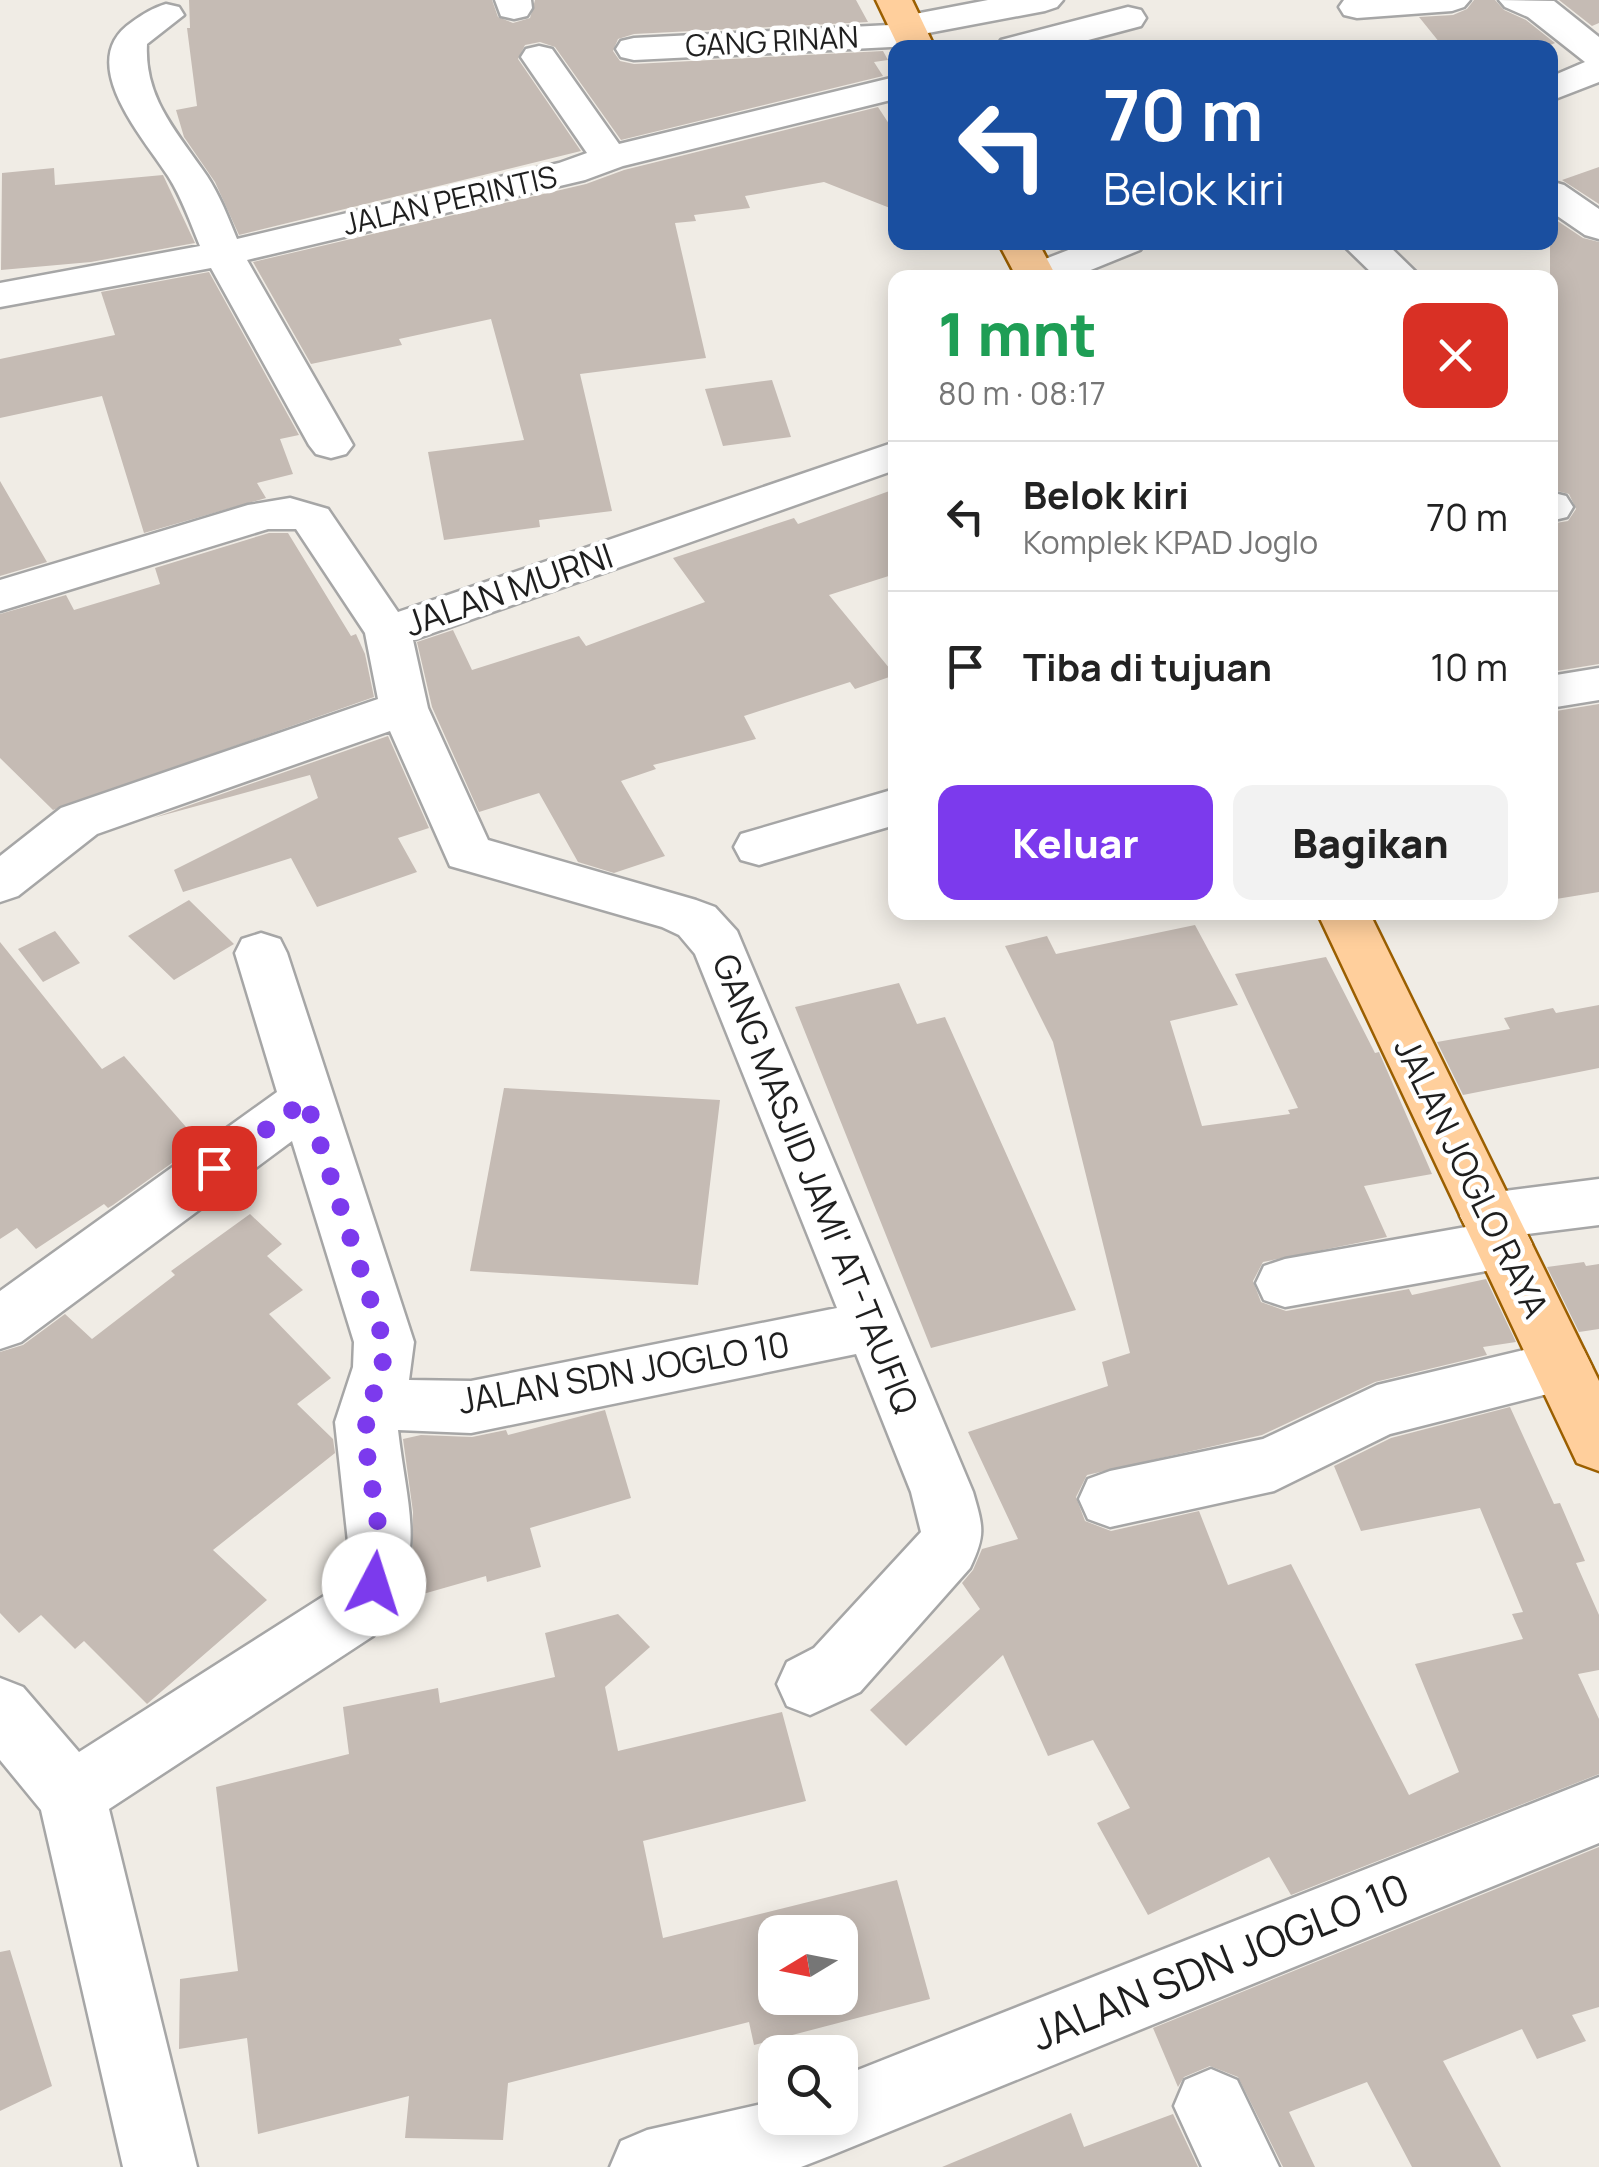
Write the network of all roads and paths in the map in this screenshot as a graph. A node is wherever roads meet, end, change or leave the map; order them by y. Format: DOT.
graph roads {
  1 [pos="1045,0"];
  2 [pos="1452,0"];
  3 [pos="1518,0"];
  4 [pos="1357,7"];
  5 [pos="166,15"];
  6 [pos="907,27"];
  7 [pos="1128,35"];
  8 [pos="1084,40"];
  9 [pos="634,49"];
  10 [pos="540,57"];
  11 [pos="1598,67"];
  12 [pos="1558,86"];
  13 [pos="888,90"];
  14 [pos="610,158"];
  15 [pos="1558,199"];
  16 [pos="1599,228"];
  17 [pos="1105,250"];
  18 [pos="1369,250"];
  19 [pos="224,254"];
  20 [pos="1054,270"];
  21 [pos="1393,270"];
  22 [pos="0,295"];
  23 [pos="331,446"];
  24 [pos="888,457"];
  25 [pos="0,596"];
  26 [pos="388,632"];
  27 [pos="1599,684"];
  28 [pos="1558,691"];
  29 [pos="404,708"];
  30 [pos="888,809"];
  31 [pos="760,847"];
  32 [pos="0,883"];
  33 [pos="1348,920"];
  34 [pos="261,953"];
  35 [pos="306,1100"];
  36 [pos="1599,1202"];
  37 [pos="1496,1230"];
  38 [pos="1285,1284"];
  39 [pos="0,1324"];
  40 [pos="872,1326"];
  41 [pos="1562,1367"];
  42 [pos="375,1398"];
  43 [pos="1599,1444"];
  44 [pos="1110,1499"];
  45 [pos="810,1684"];
  46 [pos="0,1709"];
  47 [pos="72,1795"];
  48 [pos="1599,1810"];
  49 [pos="858,2115"];
  50 [pos="807,2135"];
  51 [pos="160,2167"];
  52 [pos="647,2167"];
  1 -- 6 [label="street, GANG RINAN"];
  2 -- 4 [label="street"];
  3 -- 11 [label="street"];
  5 -- 19 [label="street"];
  6 -- 9 [label="street, GANG RINAN"];
  7 -- 8 [label="street"];
  10 -- 14 [label="street"];
  11 -- 12 [label="street"];
  13 -- 14 [label="street, JALAN PERINTIS"];
  14 -- 19 [label="street, JALAN PERINTIS"];
  15 -- 16 [label="street"];
  17 -- 20 [label="street"];
  18 -- 21 [label="street"];
  19 -- 22 [label="street, JALAN PERINTIS"];
  19 -- 23 [label="street"];
  24 -- 26 [label="street, JALAN MURNI"];
  25 -- 26 [label="street, JALAN MURNI"];
  26 -- 29 [label="street, GANG MASJID JAMI' AT-TAUFIQ"];
  27 -- 28 [label="street"];
  29 -- 32 [label="street"];
  29 -- 40 [label="street, GANG MASJID JAMI' AT-TAUFIQ"];
  30 -- 31 [label="street"];
  33 -- 37 [label="main road, JALAN JOGLO RAYA"];
  34 -- 35 [label="street"];
  35 -- 39 [label="street"];
  35 -- 42 [label="street"];
  36 -- 37 [label="street"];
  37 -- 38 [label="street"];
  37 -- 41 [label="main road, JALAN JOGLO RAYA"];
  40 -- 42 [label="street, JALAN SDN JOGLO 10"];
  40 -- 45 [label="street, GANG MASJID JAMI' AT-TAUFIQ"];
  41 -- 43 [label="main road, JALAN JOGLO RAYA"];
  41 -- 44 [label="street"];
  42 -- 47 [label="street"];
  46 -- 47 [label="street"];
  47 -- 51 [label="street"];
  48 -- 49 [label="street, JALAN SDN JOGLO 10"];
  50 -- 52 [label="street, JALAN SDN JOGLO 10"];
}
